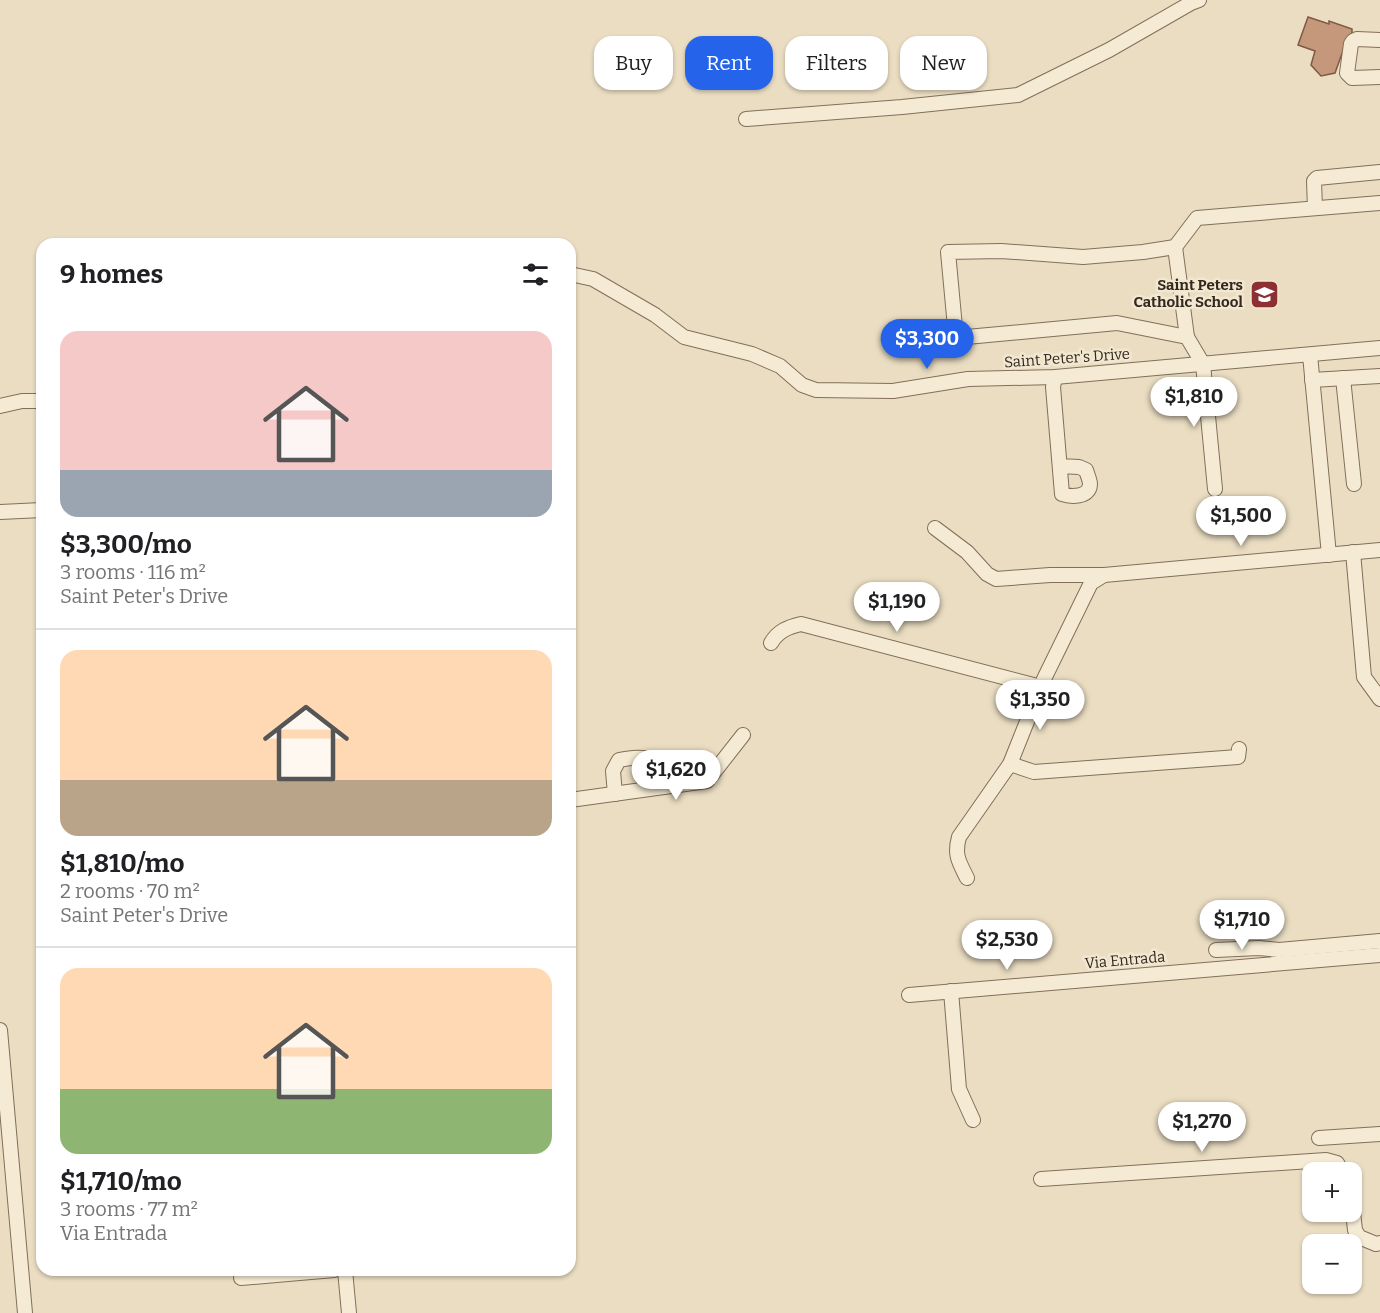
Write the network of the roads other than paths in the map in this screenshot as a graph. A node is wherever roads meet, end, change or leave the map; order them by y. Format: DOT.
graph roads {
  1 [pos="1199,0"];
  2 [pos="1380,40"];
  3 [pos="1380,77"];
  4 [pos="746,119"];
  5 [pos="1380,172"];
  6 [pos="1380,203"];
  7 [pos="1316,208"];
  8 [pos="1175,247"];
  9 [pos="576,275"];
  10 [pos="1187,336"];
  11 [pos="1380,348"];
  12 [pos="1310,355"];
  13 [pos="1203,364"];
  14 [pos="1380,376"];
  15 [pos="1055,377"];
  16 [pos="1343,378"];
  17 [pos="1312,380"];
  18 [pos="36,401"];
  19 [pos="0,406"];
  20 [pos="1060,466"];
  21 [pos="1354,484"];
  22 [pos="1215,489"];
  23 [pos="36,510"];
  24 [pos="0,513"];
  25 [pos="935,528"];
  26 [pos="1380,550"];
  27 [pos="1353,552"];
  28 [pos="1329,555"];
  29 [pos="1104,575"];
  30 [pos="771,643"];
  31 [pos="1041,687"];
  32 [pos="1380,699"];
  33 [pos="743,735"];
  34 [pos="1239,749"];
  35 [pos="1010,765"];
  36 [pos="664,787"];
  37 [pos="615,794"];
  38 [pos="576,799"];
  39 [pos="967,878"];
  40 [pos="1380,941"];
  41 [pos="1216,951"];
  42 [pos="1380,955"];
  43 [pos="951,991"];
  44 [pos="909,995"];
  45 [pos="0,1030"];
  46 [pos="974,1120"];
  47 [pos="1380,1134"];
  48 [pos="1319,1138"];
  49 [pos="1333,1162"];
  50 [pos="1041,1179"];
  51 [pos="1354,1222"];
  52 [pos="1380,1243"];
  53 [pos="264,1276"];
  54 [pos="346,1276"];
  55 [pos="241,1278"];
  56 [pos="25,1313"];
  57 [pos="349,1313"];
  1 -- 4 [label="street"];
  2 -- 3 [label="street"];
  5 -- 7 [label="street"];
  6 -- 7 [label="street"];
  7 -- 8 [label="street"];
  8 -- 10 [label="street"];
  8 -- 10 [label="street"];
  9 -- 15 [label="street, Saint Peter's Drive"];
  10 -- 13 [label="street"];
  11 -- 12 [label="street, Saint Peter's Drive"];
  12 -- 13 [label="street, Saint Peter's Drive"];
  12 -- 17 [label="street"];
  13 -- 15 [label="street, Saint Peter's Drive"];
  13 -- 22 [label="street"];
  14 -- 16 [label="street"];
  15 -- 20 [label="street"];
  16 -- 17 [label="street"];
  16 -- 21 [label="street"];
  17 -- 28 [label="street"];
  18 -- 19 [label="street"];
  23 -- 24 [label="street"];
  25 -- 29 [label="street"];
  26 -- 27 [label="street"];
  27 -- 28 [label="street"];
  27 -- 32 [label="street"];
  28 -- 29 [label="street"];
  29 -- 31 [label="street"];
  30 -- 31 [label="street"];
  31 -- 35 [label="street"];
  33 -- 36 [label="street"];
  34 -- 35 [label="street"];
  35 -- 39 [label="street"];
  36 -- 37 [label="street"];
  36 -- 37 [label="street"];
  37 -- 38 [label="street"];
  40 -- 41 [label="street"];
  42 -- 43 [label="street, Via Entrada"];
  43 -- 44 [label="street, Via Entrada"];
  43 -- 46 [label="street"];
  45 -- 56 [label="street"];
  47 -- 48 [label="street"];
  49 -- 50 [label="street"];
  51 -- 52 [label="street"];
  53 -- 55 [label="street"];
  54 -- 57 [label="street"];
}
